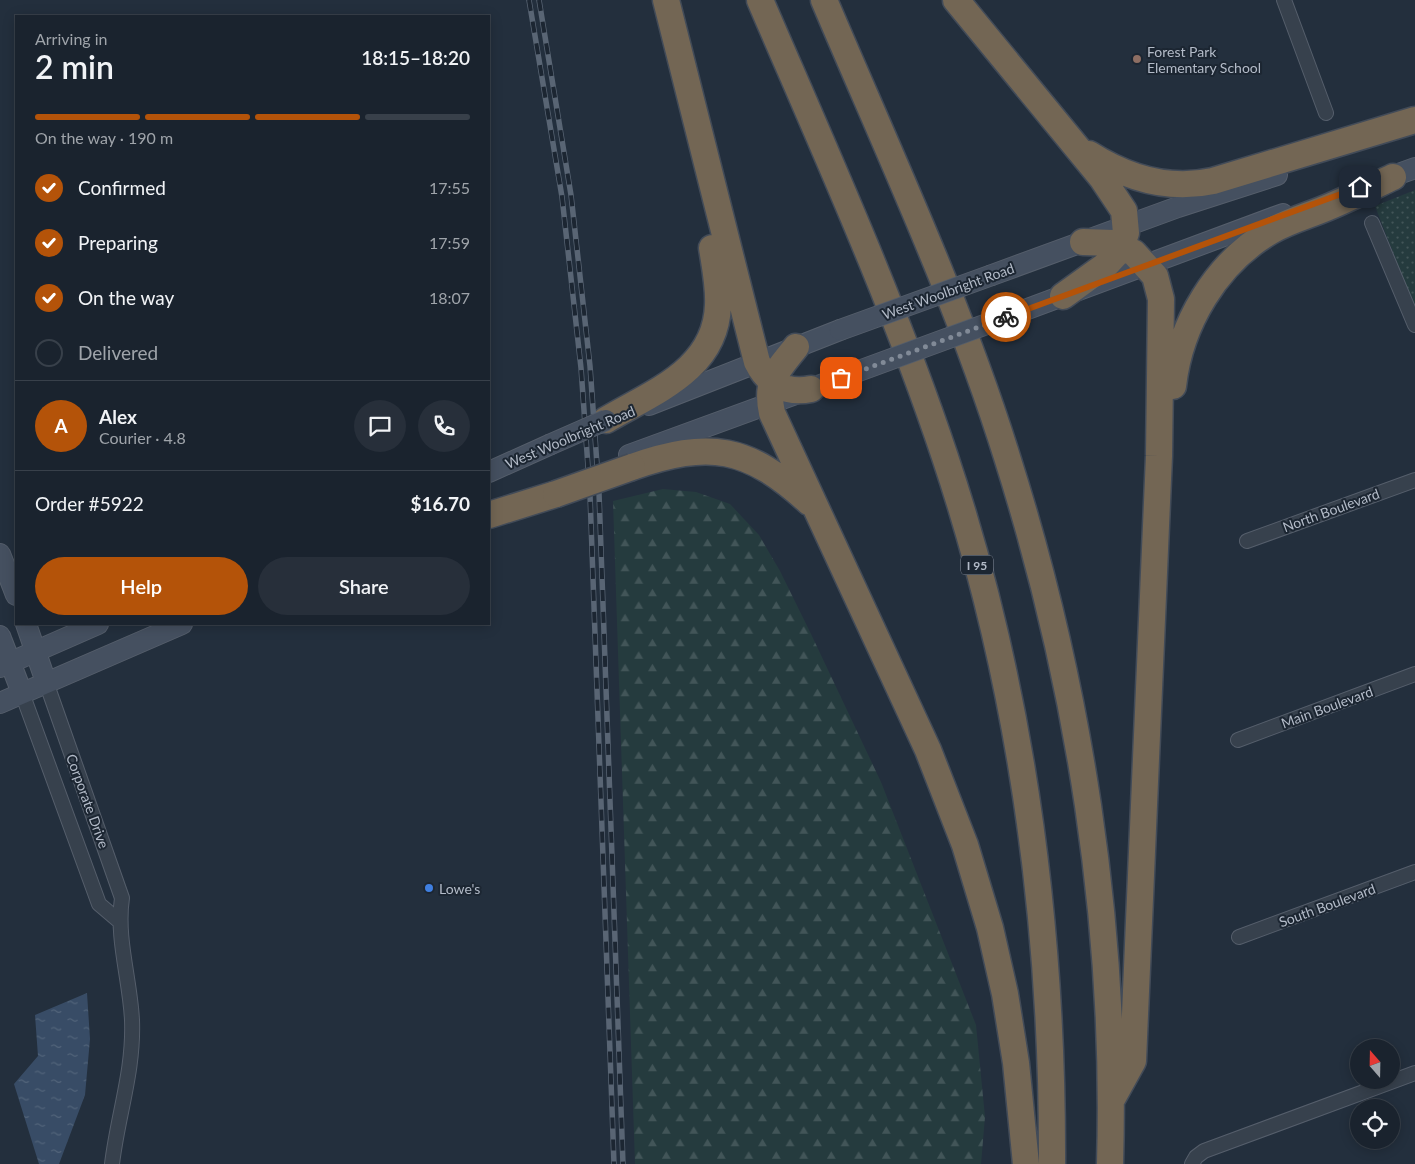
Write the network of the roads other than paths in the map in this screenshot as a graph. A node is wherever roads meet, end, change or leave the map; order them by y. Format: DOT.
graph roads {
  1 [pos="666,0"];
  2 [pos="760,0"];
  3 [pos="824,0"];
  4 [pos="956,0"];
  5 [pos="1288,1"];
  6 [pos="1326,113"];
  7 [pos="696,118"];
  8 [pos="1415,120"];
  9 [pos="1415,133"];
  10 [pos="1076,147"];
  11 [pos="1404,172"];
  12 [pos="1372,222"];
  13 [pos="1124,236"];
  14 [pos="1083,242"];
  15 [pos="1147,265"];
  16 [pos="1063,296"];
  17 [pos="1415,325"];
  18 [pos="796,347"];
  19 [pos="766,383"];
  20 [pos="811,389"];
  21 [pos="621,413"];
  22 [pos="1159,456"];
  23 [pos="630,461"];
  24 [pos="490,472"];
  25 [pos="1415,480"];
  26 [pos="555,488"];
  27 [pos="490,507"];
  28 [pos="816,509"];
  29 [pos="490,514"];
  30 [pos="1247,542"];
  31 [pos="0,554"];
  32 [pos="15,592"];
  33 [pos="26,625"];
  34 [pos="96,625"];
  35 [pos="180,625"];
  36 [pos="0,636"];
  37 [pos="35,650"];
  38 [pos="5,664"];
  39 [pos="1415,674"];
  40 [pos="46,682"];
  41 [pos="22,693"];
  42 [pos="0,703"];
  43 [pos="1238,740"];
  44 [pos="1415,872"];
  45 [pos="119,920"];
  46 [pos="1239,937"];
  47 [pos="1415,1073"];
  48 [pos="1112,1100"];
  49 [pos="1194,1160"];
  50 [pos="112,1164"];
  51 [pos="1026,1164"];
  52 [pos="1052,1164"];
  53 [pos="1110,1164"];
  1 -- 7 [label="highway"];
  2 -- 52 [label="highway, I 95"];
  3 -- 48 [label="highway"];
  4 -- 10 [label="highway"];
  5 -- 6 [label="street"];
  7 -- 19 [label="highway"];
  7 -- 21 [label="highway"];
  8 -- 10 [label="highway"];
  9 -- 13 [label="main road"];
  10 -- 13 [label="highway"];
  11 -- 15 [label="main road"];
  11 -- 22 [label="highway"];
  12 -- 17 [label="street"];
  13 -- 14 [label="highway"];
  13 -- 15 [label="highway"];
  13 -- 16 [label="highway"];
  14 -- 18 [label="main road, West Woolbright Road, bridge"];
  15 -- 16 [label="main road"];
  15 -- 22 [label="highway"];
  16 -- 20 [label="main road, bridge"];
  18 -- 19 [label="highway"];
  19 -- 20 [label="highway"];
  19 -- 21 [label="main road, West Woolbright Road"];
  19 -- 23 [label="main road"];
  19 -- 28 [label="highway"];
  21 -- 24 [label="main road, West Woolbright Road, bridge"];
  22 -- 48 [label="highway"];
  23 -- 26 [label="highway, bridge"];
  23 -- 28 [label="highway"];
  25 -- 30 [label="street, North Boulevard"];
  26 -- 27 [label="main road"];
  26 -- 29 [label="highway"];
  28 -- 51 [label="highway"];
  31 -- 32 [label="main road"];
  33 -- 37 [label="main road"];
  34 -- 37 [label="main road"];
  35 -- 40 [label="main road"];
  36 -- 38 [label="main road"];
  37 -- 38 [label="main road"];
  37 -- 40 [label="main road"];
  38 -- 41 [label="main road"];
  39 -- 43 [label="street, Main Boulevard"];
  40 -- 41 [label="main road"];
  40 -- 45 [label="street, Corporate Drive"];
  41 -- 42 [label="main road"];
  41 -- 45 [label="street, Corporate Drive"];
  44 -- 46 [label="street, South Boulevard"];
  45 -- 50 [label="street, Corporate Drive"];
  47 -- 49 [label="street"];
  48 -- 53 [label="highway"];
}
